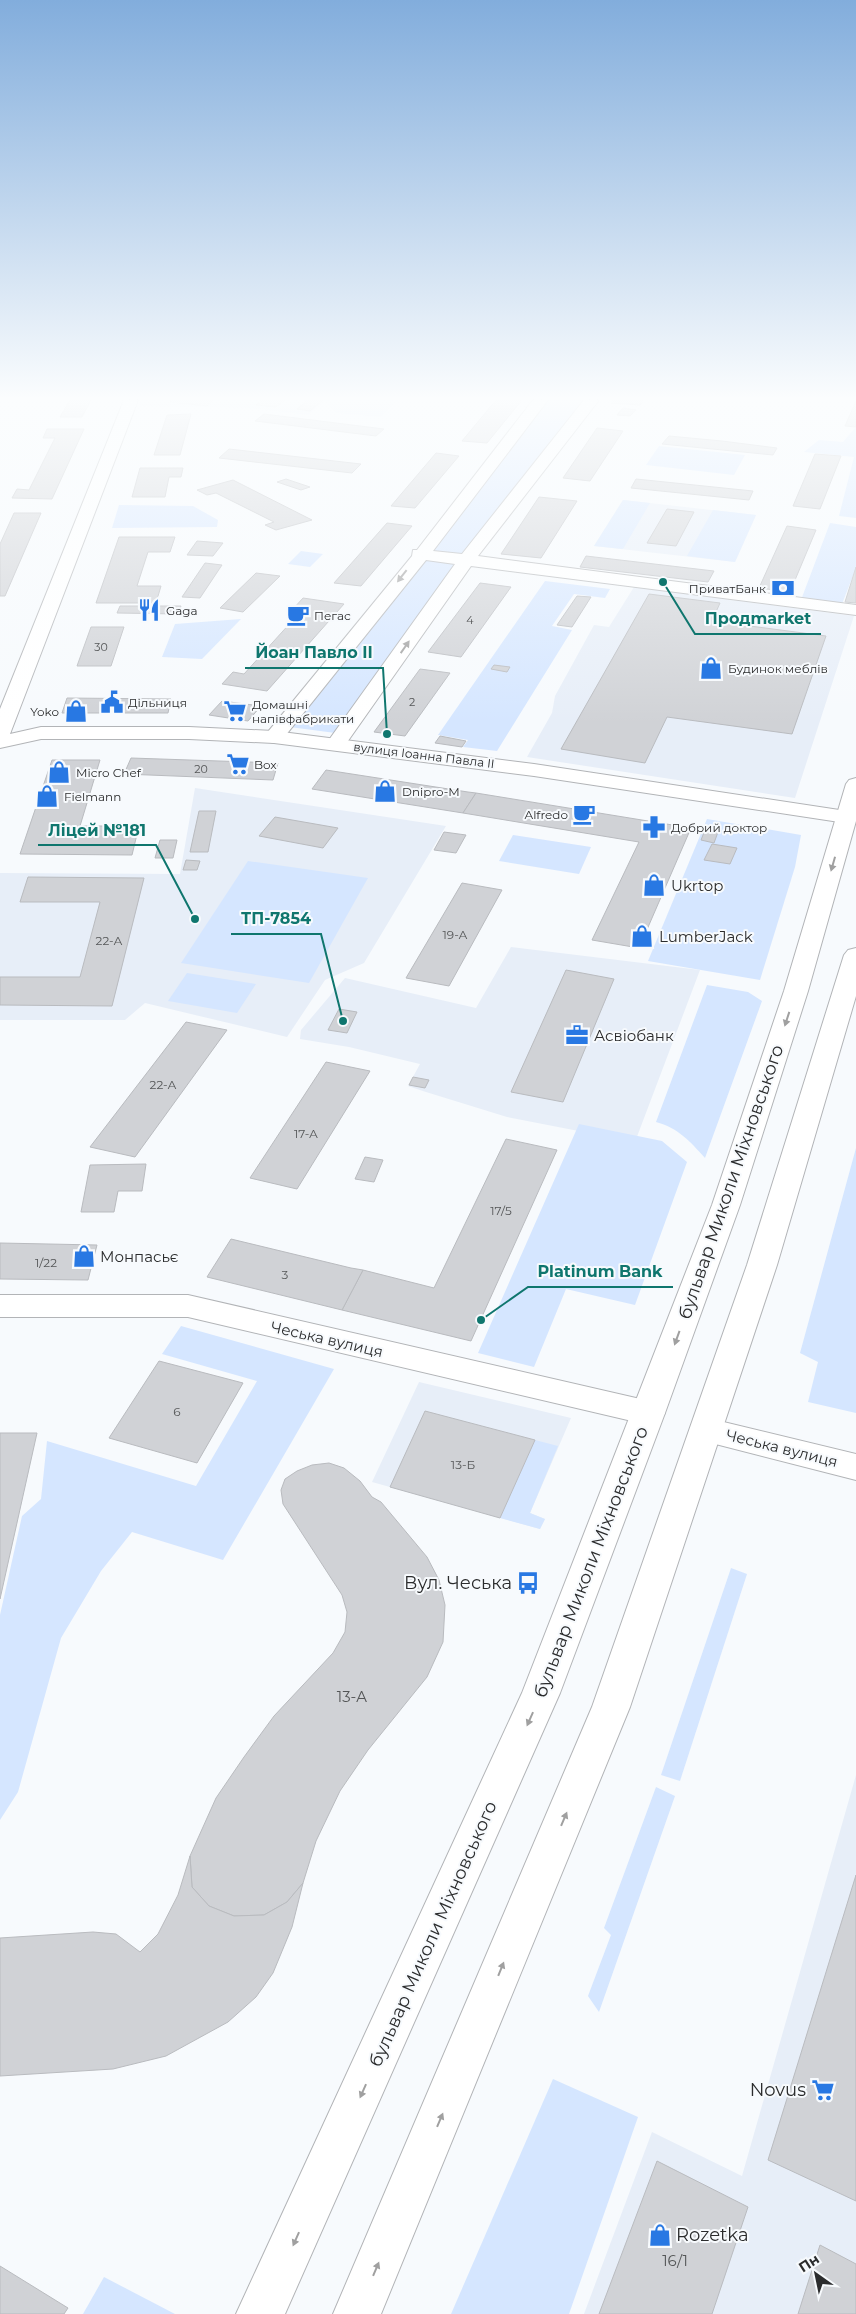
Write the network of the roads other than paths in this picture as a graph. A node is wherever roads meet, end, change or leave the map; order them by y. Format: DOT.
graph roads {
  1 [pos="89,508"];
  2 [pos="458,508"];
  3 [pos="507,508"];
  4 [pos="419,554"];
  5 [pos="467,559"];
  6 [pos="856,610"];
  7 [pos="0,734"];
  8 [pos="274,737"];
  9 [pos="0,742"];
  10 [pos="336,744"];
  11 [pos="856,784"];
  12 [pos="846,817"];
  13 [pos="856,955"];
  14 [pos="0,1306"];
  15 [pos="649,1413"];
  16 [pos="707,1430"];
  17 [pos="856,1467"];
  18 [pos="260,2314"];
  19 [pos="356,2314"];
  1 -- 7 [label="main road"];
  2 -- 4 [label="main road"];
  3 -- 5 [label="main road"];
  4 -- 5 [label="main road"];
  4 -- 8 [label="main road, one-way"];
  5 -- 6 [label="main road"];
  10 -- 5 [label="main road, one-way"];
  8 -- 9 [label="main road, вулиця Іоанна Павла II"];
  8 -- 10 [label="main road, вулиця Іоанна Павла II"];
  10 -- 12 [label="main road, вулиця Іоанна Павла II"];
  11 -- 12 [label="main road, бульвар Миколи Міхновського"];
  12 -- 15 [label="main road, бульвар Миколи Міхновського, one-way"];
  13 -- 16 [label="main road"];
  14 -- 15 [label="main road, Чеська вулиця"];
  15 -- 18 [label="main road, бульвар Миколи Міхновського, one-way"];
  16 -- 17 [label="main road, Чеська вулиця"];
  19 -- 16 [label="main road, one-way"];
}
